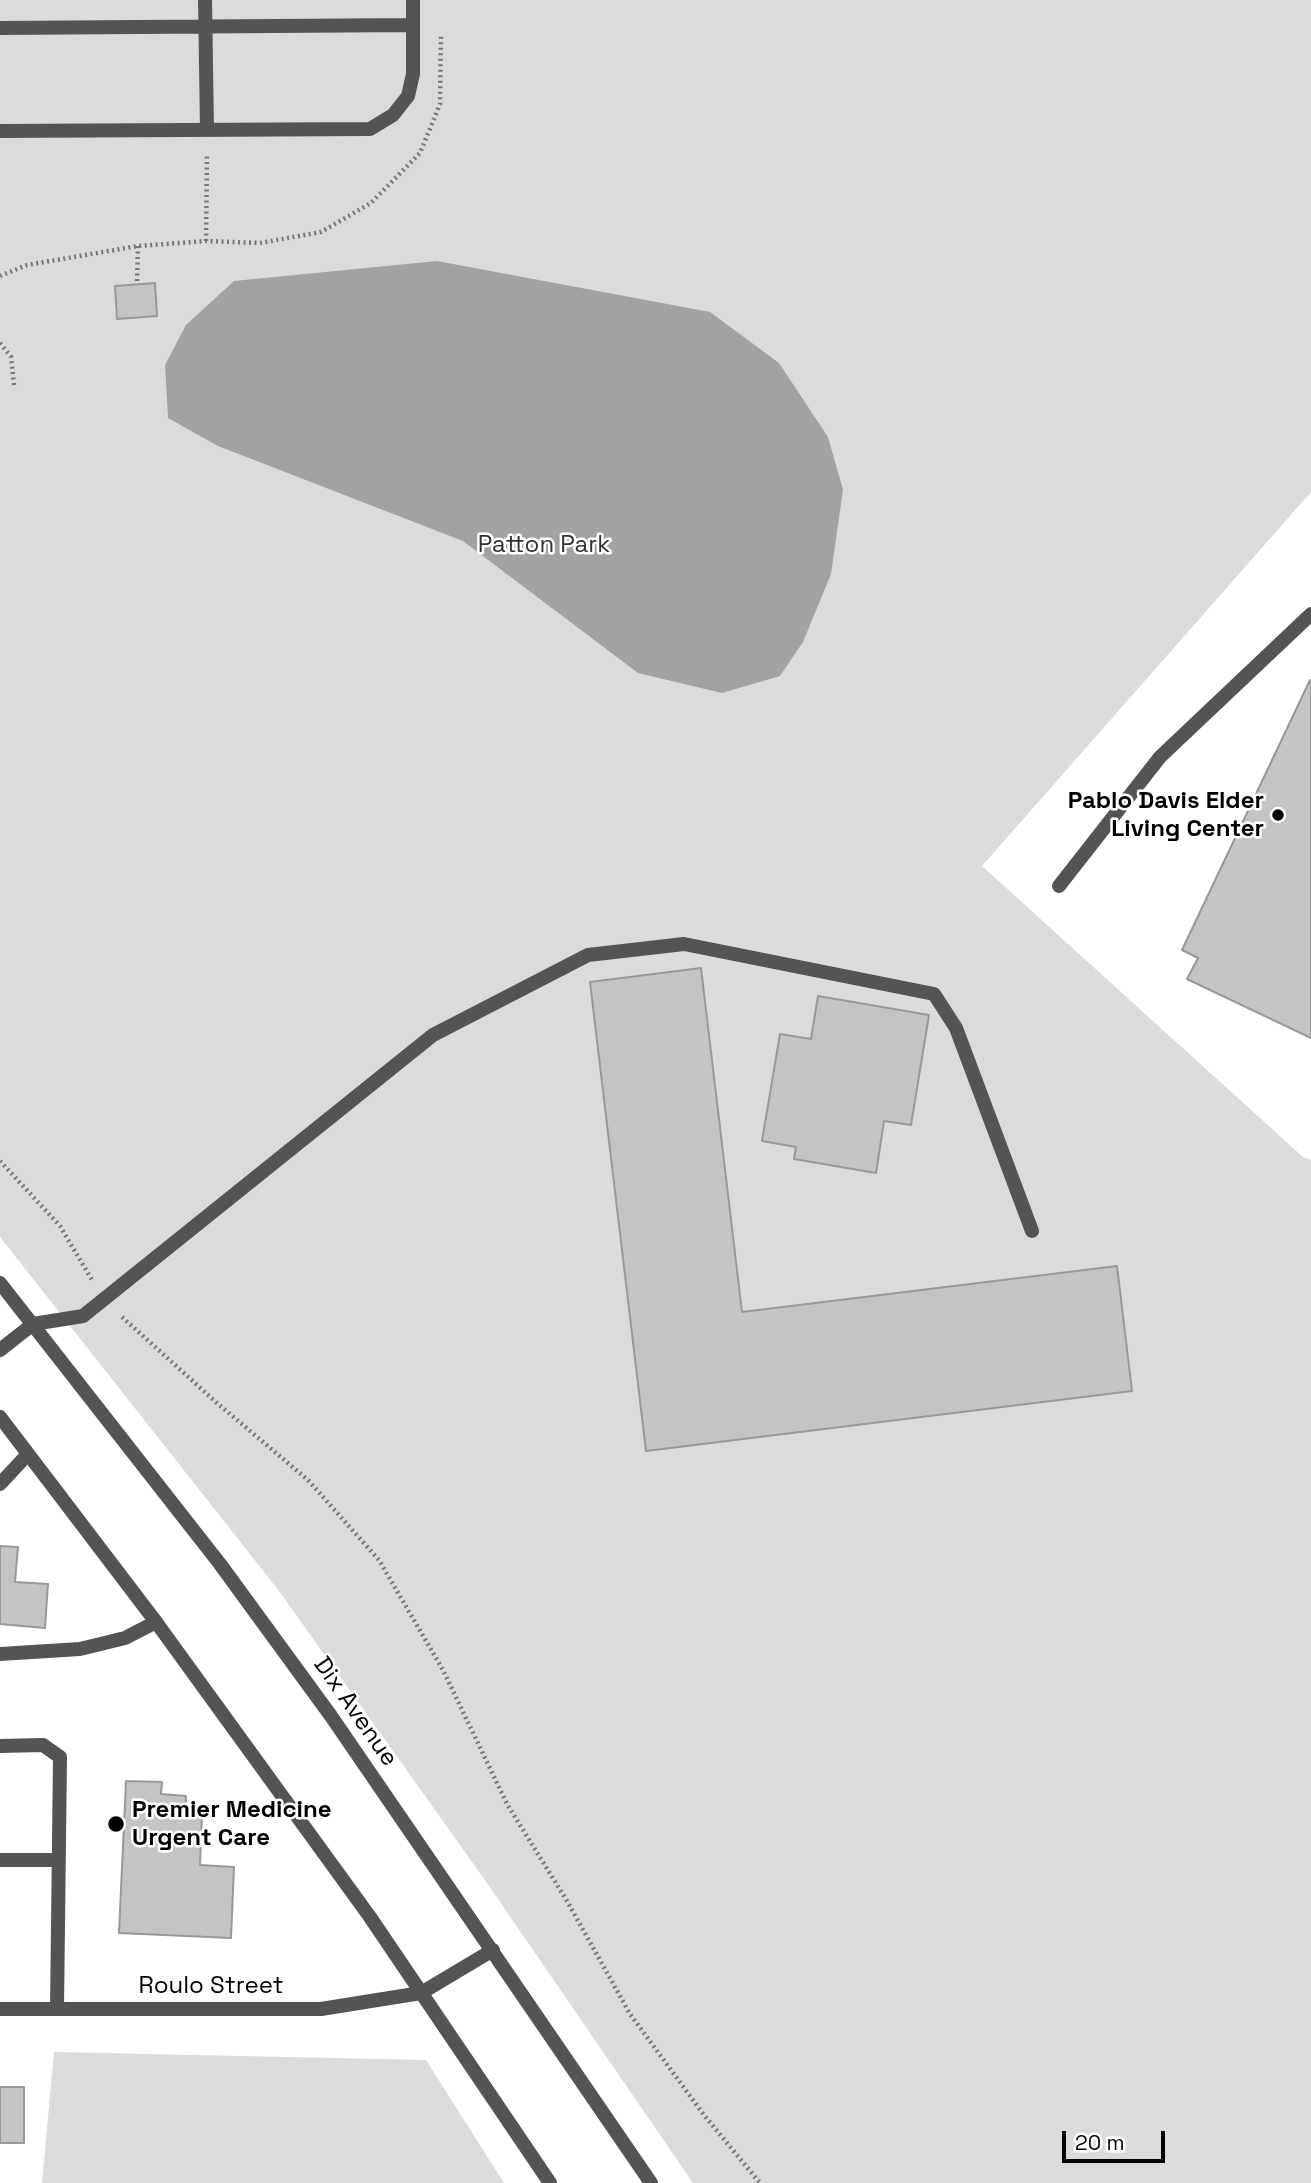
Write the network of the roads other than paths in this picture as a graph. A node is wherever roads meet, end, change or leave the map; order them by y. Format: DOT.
graph roads {
  1 [pos="205,0"];
  2 [pos="413,0"];
  3 [pos="413,25"];
  4 [pos="206,26"];
  5 [pos="0,28"];
  6 [pos="207,130"];
  7 [pos="0,131"];
  8 [pos="1311,614"];
  9 [pos="1059,886"];
  10 [pos="1032,1231"];
  11 [pos="0,1283"];
  12 [pos="33,1324"];
  13 [pos="0,1350"];
  14 [pos="0,1417"];
  15 [pos="28,1454"];
  16 [pos="0,1484"];
  17 [pos="156,1622"];
  18 [pos="0,1654"];
  19 [pos="0,1746"];
  20 [pos="0,1860"];
  21 [pos="58,1860"];
  22 [pos="494,1950"];
  23 [pos="421,1993"];
  24 [pos="0,2009"];
  25 [pos="57,2009"];
  26 [pos="550,2183"];
  27 [pos="651,2183"];
  1 -- 4 [label="street"];
  2 -- 3 [label="street"];
  3 -- 4 [label="street"];
  3 -- 6 [label="street"];
  4 -- 5 [label="street"];
  4 -- 6 [label="street"];
  6 -- 7 [label="street"];
  8 -- 9 [label="street"];
  10 -- 12 [label="street"];
  11 -- 12 [label="street, Dix Avenue"];
  12 -- 13 [label="street"];
  12 -- 22 [label="street, Dix Avenue"];
  14 -- 15 [label="street"];
  15 -- 16 [label="street"];
  15 -- 17 [label="street"];
  17 -- 18 [label="street"];
  17 -- 23 [label="street"];
  19 -- 21 [label="street"];
  20 -- 21 [label="street"];
  21 -- 25 [label="street"];
  22 -- 23 [label="street"];
  22 -- 27 [label="street, Dix Avenue"];
  23 -- 25 [label="street, Roulo Street"];
  23 -- 26 [label="street"];
  24 -- 25 [label="street, Roulo Street"];
}
